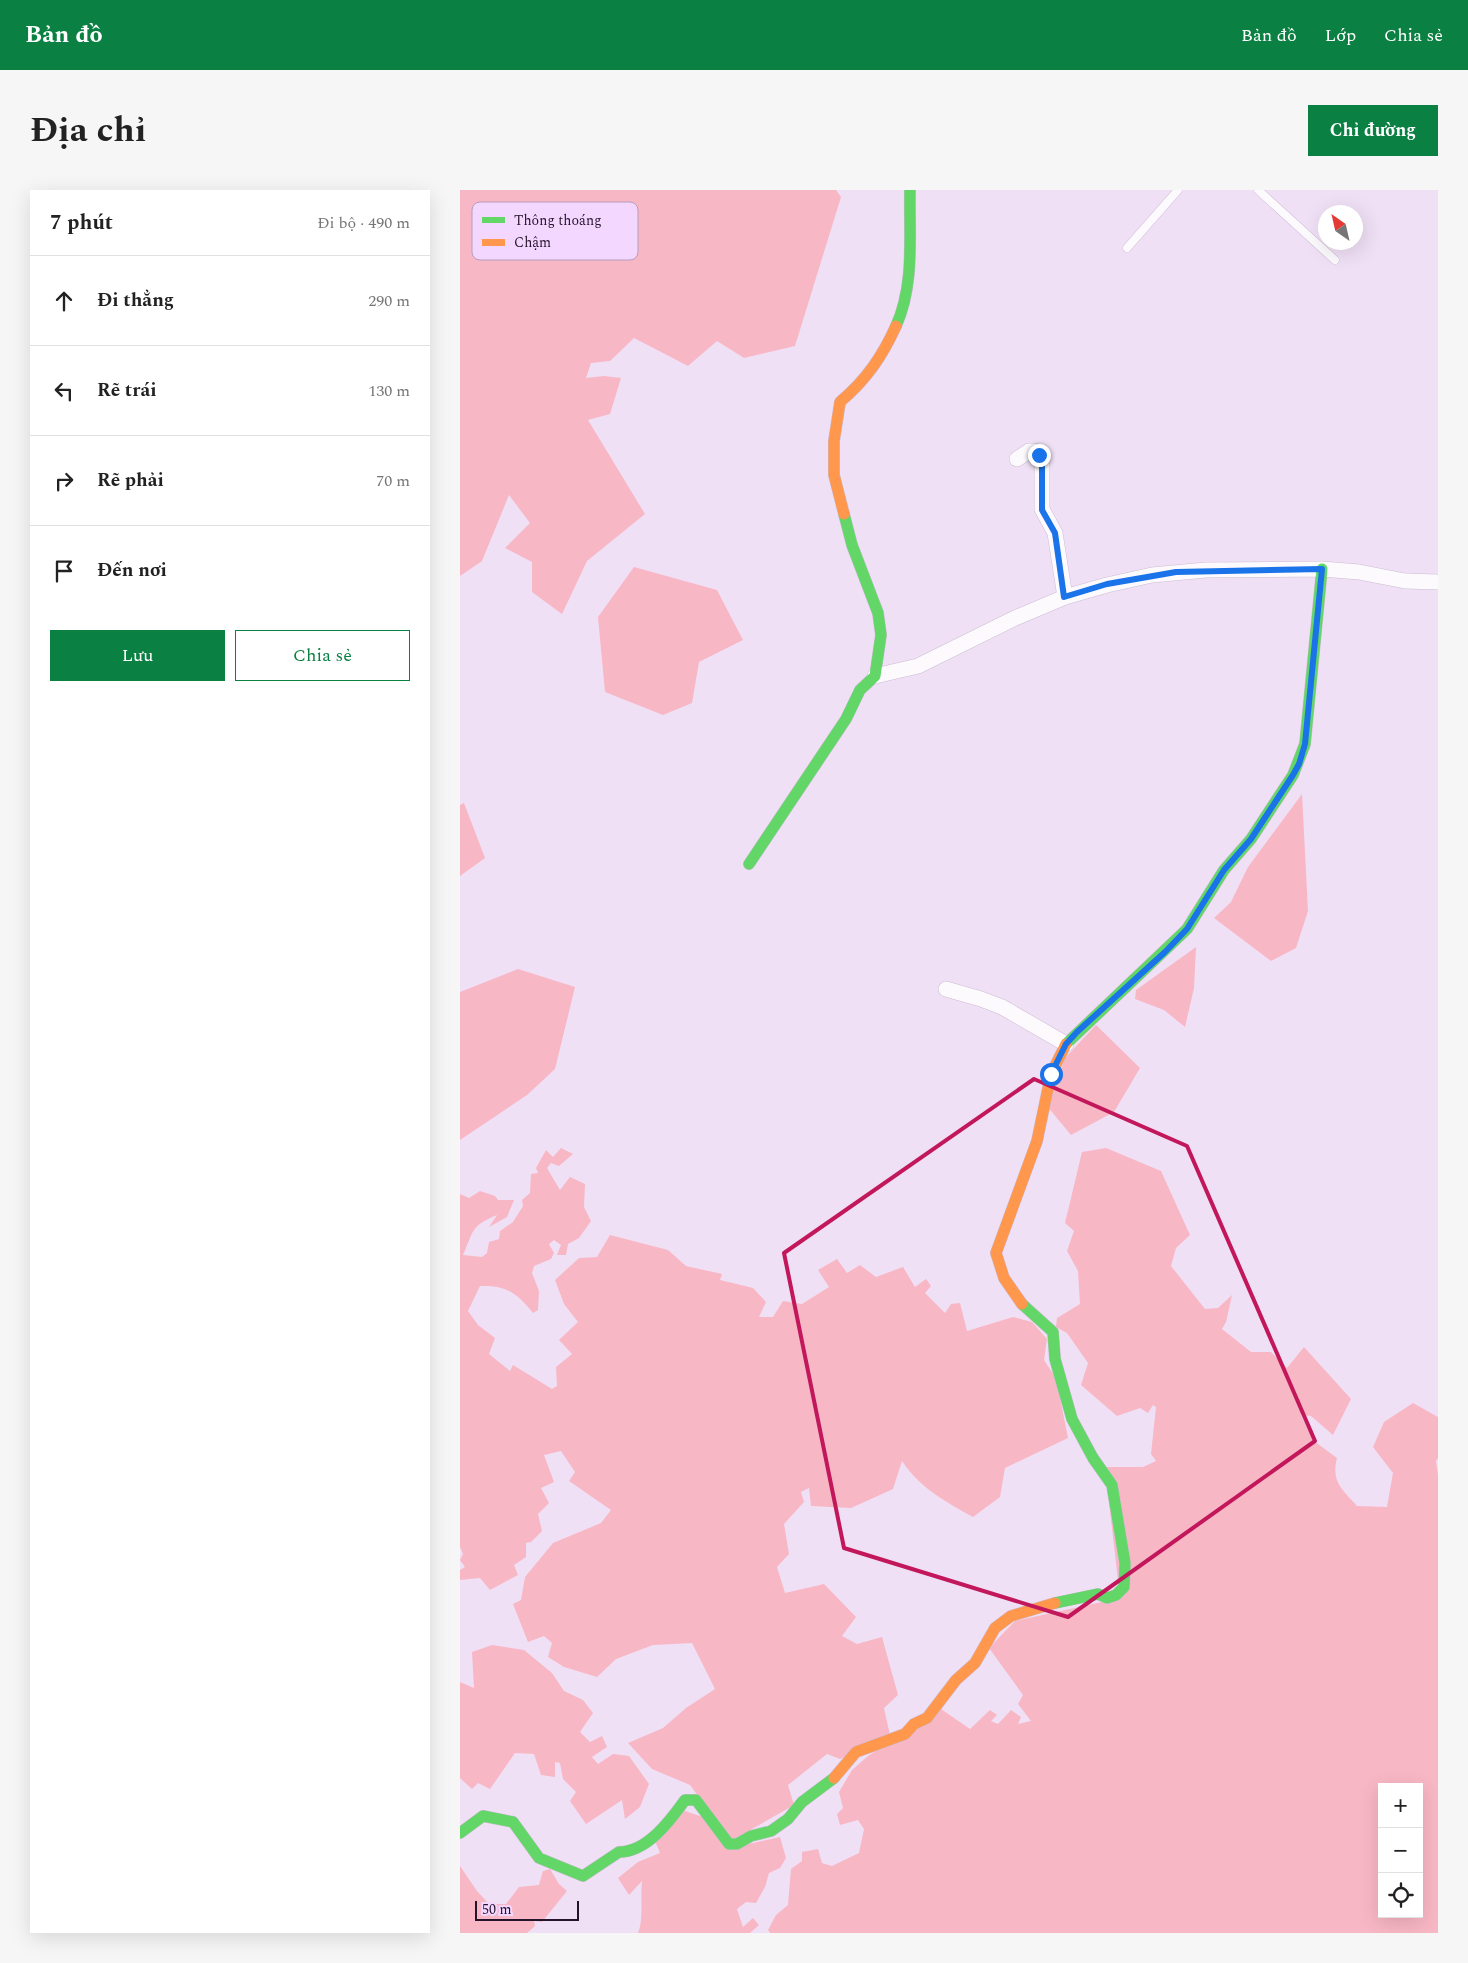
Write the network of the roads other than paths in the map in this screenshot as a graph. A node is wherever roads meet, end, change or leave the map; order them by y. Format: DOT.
graph roads {
  1 [pos="910,190"];
  2 [pos="1178,190"];
  3 [pos="1258,190"];
  4 [pos="1126,248"];
  5 [pos="1335,260"];
  6 [pos="1017,459"];
  7 [pos="1322,569"];
  8 [pos="1438,582"];
  9 [pos="1064,597"];
  10 [pos="875,676"];
  11 [pos="749,864"];
  12 [pos="946,989"];
  13 [pos="1066,1044"];
  14 [pos="460,1833"];
  1 -- 10 [label="street"];
  2 -- 4 [label="lane"];
  3 -- 5 [label="lane"];
  6 -- 9 [label="street"];
  7 -- 8 [label="street"];
  7 -- 9 [label="street"];
  7 -- 13 [label="street"];
  9 -- 10 [label="street"];
  10 -- 11 [label="street"];
  12 -- 13 [label="street"];
  13 -- 14 [label="street"];
}
